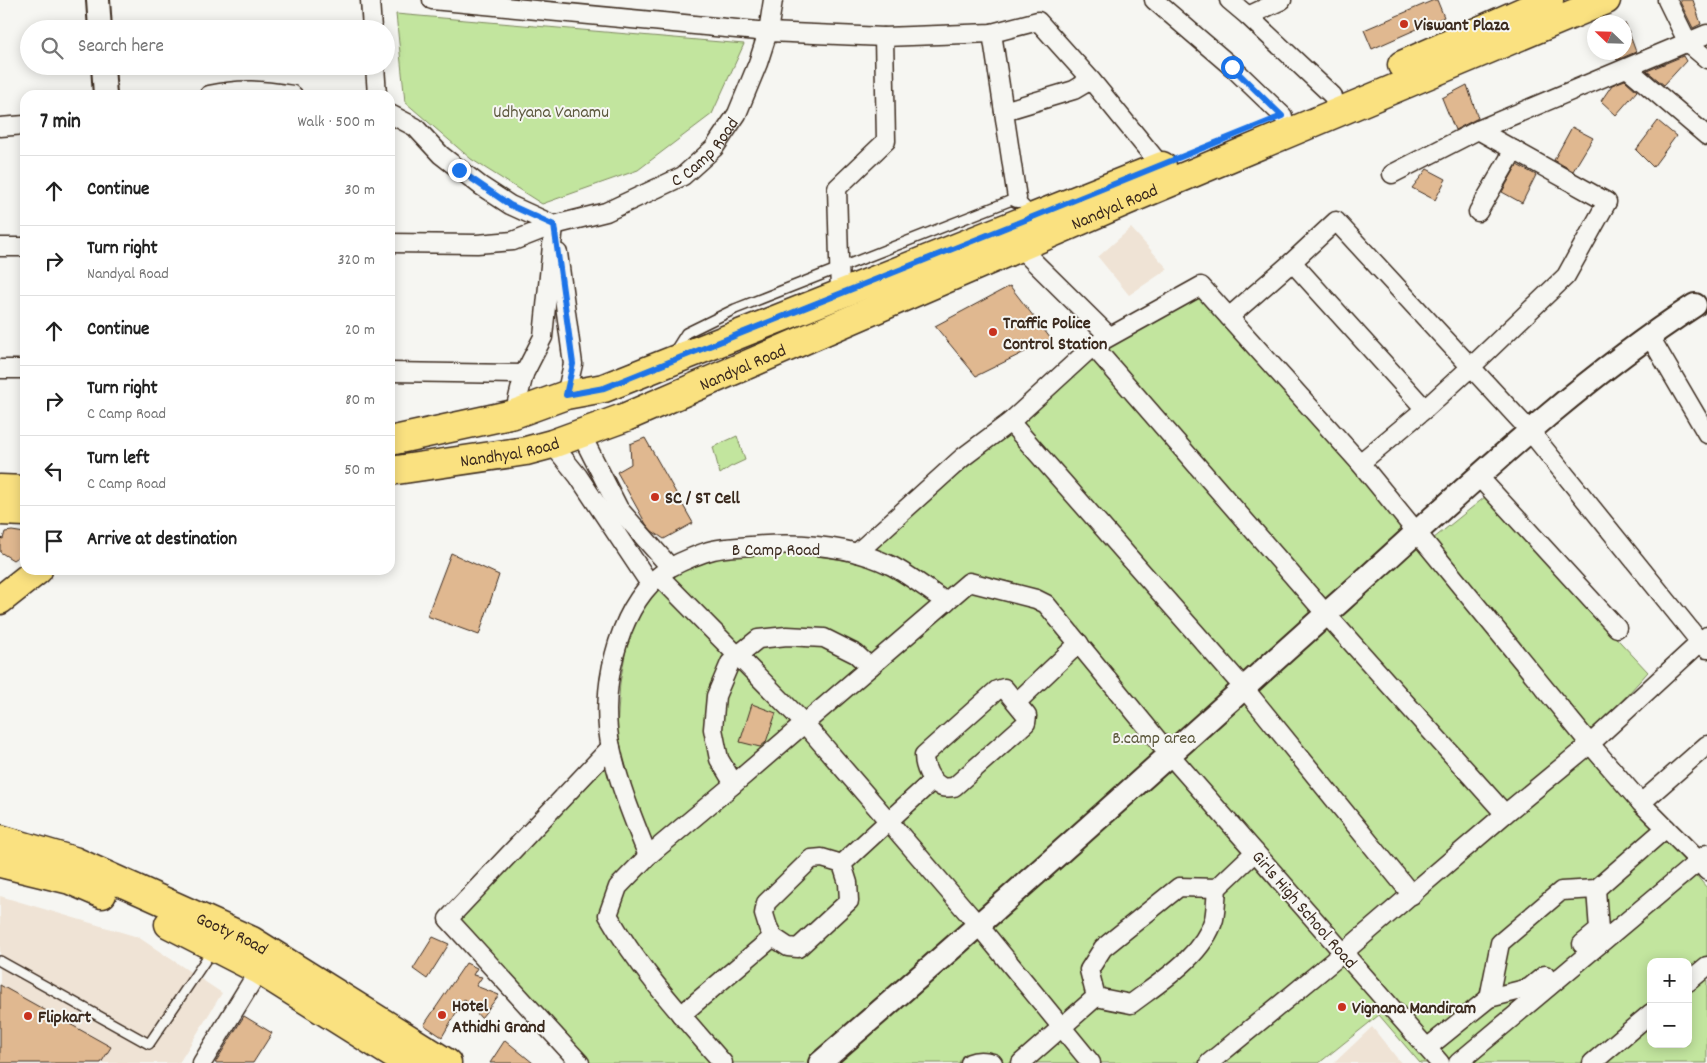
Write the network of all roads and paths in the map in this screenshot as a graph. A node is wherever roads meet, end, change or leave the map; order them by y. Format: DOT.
graph roads {
  1 [pos="98,0"];
  2 [pos="370,0"];
  3 [pos="432,0"];
  4 [pos="773,0"];
  5 [pos="1154,0"];
  6 [pos="1228,0"];
  7 [pos="1282,0"];
  8 [pos="1549,0"];
  9 [pos="1606,0"];
  10 [pos="1667,0"];
  11 [pos="1248,16"];
  12 [pos="99,20"];
  13 [pos="371,20"];
  14 [pos="768,32"];
  15 [pos="992,33"];
  16 [pos="1707,34"];
  17 [pos="884,37"];
  18 [pos="1688,43"];
  19 [pos="1707,59"];
  20 [pos="1627,68"];
  21 [pos="104,75"];
  22 [pos="376,75"];
  23 [pos="1091,80"];
  24 [pos="105,90"];
  25 [pos="229,90"];
  26 [pos="264,90"];
  27 [pos="377,90"];
  28 [pos="1333,96"];
  29 [pos="1004,111"];
  30 [pos="1282,116"];
  31 [pos="395,117"];
  32 [pos="20,125"];
  33 [pos="0,127"];
  34 [pos="1478,130"];
  35 [pos="1707,136"];
  36 [pos="1514,150"];
  37 [pos="1161,166"];
  38 [pos="1392,174"];
  39 [pos="1026,207"];
  40 [pos="1478,212"];
  41 [pos="554,225"];
  42 [pos="395,244"];
  43 [pos="0,247"];
  44 [pos="20,247"];
  45 [pos="1019,247"];
  46 [pos="1292,262"];
  47 [pos="840,280"];
  48 [pos="1701,308"];
  49 [pos="1229,317"];
  50 [pos="1649,335"];
  51 [pos="1109,336"];
  52 [pos="1093,346"];
  53 [pos="1472,366"];
  54 [pos="0,369"];
  55 [pos="20,369"];
  56 [pos="395,372"];
  57 [pos="524,374"];
  58 [pos="604,388"];
  59 [pos="566,395"];
  60 [pos="1425,409"];
  61 [pos="514,414"];
  62 [pos="626,417"];
  63 [pos="1010,422"];
  64 [pos="1704,423"];
  65 [pos="1529,430"];
  66 [pos="581,434"];
  67 [pos="395,440"];
  68 [pos="539,448"];
  69 [pos="1360,464"];
  70 [pos="395,470"];
  71 [pos="1479,477"];
  72 [pos="0,489"];
  73 [pos="20,490"];
  74 [pos="0,511"];
  75 [pos="20,512"];
  76 [pos="1418,532"];
  77 [pos="858,553"];
  78 [pos="32,575"];
  79 [pos="660,576"];
  80 [pos="0,600"];
  81 [pos="946,602"];
  82 [pos="1326,614"];
  83 [pos="1617,628"];
  84 [pos="1705,642"];
  85 [pos="1079,643"];
  86 [pos="738,655"];
  87 [pos="870,666"];
  88 [pos="1244,688"];
  89 [pos="1017,702"];
  90 [pos="804,724"];
  91 [pos="1590,744"];
  92 [pos="1707,745"];
  93 [pos="610,747"];
  94 [pos="1170,755"];
  95 [pos="933,780"];
  96 [pos="734,784"];
  97 [pos="1641,803"];
  98 [pos="1505,814"];
  99 [pos="888,822"];
  100 [pos="1666,828"];
  101 [pos="0,839"];
  102 [pos="1255,852"];
  103 [pos="648,856"];
  104 [pos="1704,862"];
  105 [pos="0,863"];
  106 [pos="842,864"];
  107 [pos="1217,888"];
  108 [pos="1596,889"];
  109 [pos="1412,895"];
  110 [pos="979,926"];
  111 [pos="773,937"];
  112 [pos="214,946"];
  113 [pos="1343,954"];
  114 [pos="0,961"];
  115 [pos="1707,966"];
  116 [pos="259,970"];
  117 [pos="1692,979"];
  118 [pos="1096,997"];
  119 [pos="1490,998"];
  120 [pos="681,1015"];
  121 [pos="1647,1017"];
  122 [pos="1062,1027"];
  123 [pos="1427,1048"];
  124 [pos="202,1063"];
  125 [pos="407,1063"];
  126 [pos="447,1063"];
  127 [pos="580,1063"];
  128 [pos="723,1063"];
  129 [pos="820,1063"];
  130 [pos="970,1063"];
  131 [pos="993,1063"];
  132 [pos="1021,1063"];
  133 [pos="1092,1063"];
  134 [pos="1209,1063"];
  135 [pos="1440,1063"];
  136 [pos="1458,1063"];
  137 [pos="1592,1063"];
  1 -- 12 [label="street"];
  2 -- 13 [label="street"];
  3 -- 14 [label="street"];
  4 -- 14 [label="street, C Camp Road"];
  5 -- 30 [label="street"];
  6 -- 11 [label="street"];
  7 -- 11 [label="street"];
  8 -- 28 [label="main road, Nandyal Road"];
  9 -- 45 [label="main road, Nandyal Road"];
  10 -- 18 [label="street"];
  11 -- 28 [label="street"];
  14 -- 17 [label="street"];
  14 -- 41 [label="street, C Camp Road"];
  15 -- 17 [label="street"];
  15 -- 23 [label="street"];
  15 -- 29 [label="street"];
  16 -- 18 [label="street"];
  17 -- 47 [label="street"];
  18 -- 19 [label="street"];
  18 -- 20 [label="street"];
  20 -- 34 [label="street"];
  20 -- 35 [label="street"];
  21 -- 24 [label="street"];
  22 -- 27 [label="street"];
  23 -- 29 [label="street"];
  23 -- 37 [label="street"];
  25 -- 26 [label="street"];
  28 -- 30 [label="main road, Nandyal Road"];
  29 -- 39 [label="street"];
  30 -- 37 [label="main road, Nandyal Road"];
  31 -- 41 [label="street"];
  32 -- 33 [label="street"];
  34 -- 36 [label="street"];
  34 -- 38 [label="street"];
  36 -- 40 [label="street"];
  36 -- 53 [label="street"];
  37 -- 39 [label="main road, Nandyal Road"];
  39 -- 47 [label="main road, Nandyal Road"];
  41 -- 42 [label="street, C Camp Road"];
  41 -- 57 [label="street"];
  41 -- 59 [label="street"];
  43 -- 44 [label="street"];
  45 -- 51 [label="street"];
  45 -- 62 [label="main road, Nandyal Road"];
  46 -- 49 [label="street"];
  46 -- 53 [label="street"];
  46 -- 60 [label="street"];
  47 -- 58 [label="main road, Nandyal Road"];
  48 -- 50 [label="street"];
  49 -- 51 [label="street"];
  49 -- 69 [label="street"];
  50 -- 64 [label="street"];
  50 -- 65 [label="street"];
  51 -- 52 [label="street"];
  52 -- 63 [label="street"];
  52 -- 82 [label="street"];
  53 -- 60 [label="street"];
  53 -- 65 [label="street"];
  54 -- 55 [label="street"];
  56 -- 57 [label="street"];
  57 -- 61 [label="street"];
  58 -- 59 [label="main road, Nandyal Road"];
  58 -- 62 [label="main road"];
  59 -- 61 [label="main road, Nandyal Road"];
  60 -- 69 [label="street"];
  61 -- 67 [label="main road, Nandyal Road"];
  61 -- 68 [label="main road"];
  62 -- 66 [label="main road, Nandhyal Road"];
  63 -- 77 [label="street"];
  63 -- 88 [label="street"];
  65 -- 71 [label="street"];
  65 -- 84 [label="street"];
  66 -- 68 [label="main road, Nandhyal Road"];
  66 -- 79 [label="street"];
  68 -- 70 [label="main road, Nandhyal Road"];
  68 -- 79 [label="street"];
  69 -- 76 [label="street"];
  71 -- 76 [label="street"];
  71 -- 83 [label="street"];
  72 -- 73 [label="main road"];
  74 -- 75 [label="main road"];
  76 -- 82 [label="street"];
  76 -- 91 [label="street"];
  77 -- 79 [label="street, B Camp Road"];
  77 -- 81 [label="street, B Camp Road"];
  78 -- 80 [label="main road"];
  79 -- 86 [label="street"];
  79 -- 93 [label="street"];
  81 -- 85 [label="street, Girls High School Road"];
  81 -- 87 [label="street"];
  82 -- 88 [label="street"];
  82 -- 98 [label="street"];
  84 -- 91 [label="street"];
  85 -- 89 [label="street"];
  85 -- 94 [label="street, Girls High School Road"];
  86 -- 87 [label="street"];
  86 -- 90 [label="street"];
  86 -- 96 [label="street"];
  87 -- 90 [label="street"];
  88 -- 94 [label="street"];
  88 -- 109 [label="street"];
  89 -- 95 [label="street"];
  89 -- 95 [label="street"];
  90 -- 96 [label="street"];
  90 -- 99 [label="street"];
  91 -- 97 [label="street"];
  91 -- 98 [label="street"];
  92 -- 97 [label="street"];
  93 -- 103 [label="street"];
  93 -- 127 [label="street"];
  94 -- 102 [label="street, Girls High School Road"];
  94 -- 110 [label="street"];
  95 -- 99 [label="street"];
  96 -- 103 [label="street"];
  97 -- 100 [label="street"];
  98 -- 109 [label="street"];
  99 -- 106 [label="street"];
  99 -- 110 [label="street"];
  100 -- 104 [label="street"];
  100 -- 108 [label="street"];
  101 -- 126 [label="main road, Gooty Road"];
  102 -- 107 [label="street"];
  102 -- 113 [label="street, Girls High School Road"];
  103 -- 120 [label="street"];
  104 -- 136 [label="street"];
  105 -- 112 [label="main road, Gooty Road"];
  106 -- 111 [label="street"];
  106 -- 111 [label="street"];
  107 -- 118 [label="street"];
  107 -- 118 [label="street"];
  108 -- 119 [label="street"];
  108 -- 119 [label="street"];
  109 -- 113 [label="street"];
  110 -- 122 [label="street"];
  110 -- 129 [label="street"];
  111 -- 120 [label="street"];
  112 -- 114 [label="lane"];
  112 -- 116 [label="main road, Gooty Road"];
  113 -- 123 [label="street, Girls High School Road"];
  113 -- 134 [label="street"];
  115 -- 117 [label="street"];
  116 -- 124 [label="street"];
  116 -- 125 [label="main road, Gooty Road"];
  118 -- 122 [label="street"];
  119 -- 123 [label="street"];
  120 -- 128 [label="street"];
  121 -- 137 [label="street"];
  122 -- 132 [label="street"];
  122 -- 133 [label="street"];
  123 -- 135 [label="street, Girls High School Road"];
  130 -- 131 [label="street"];
}
